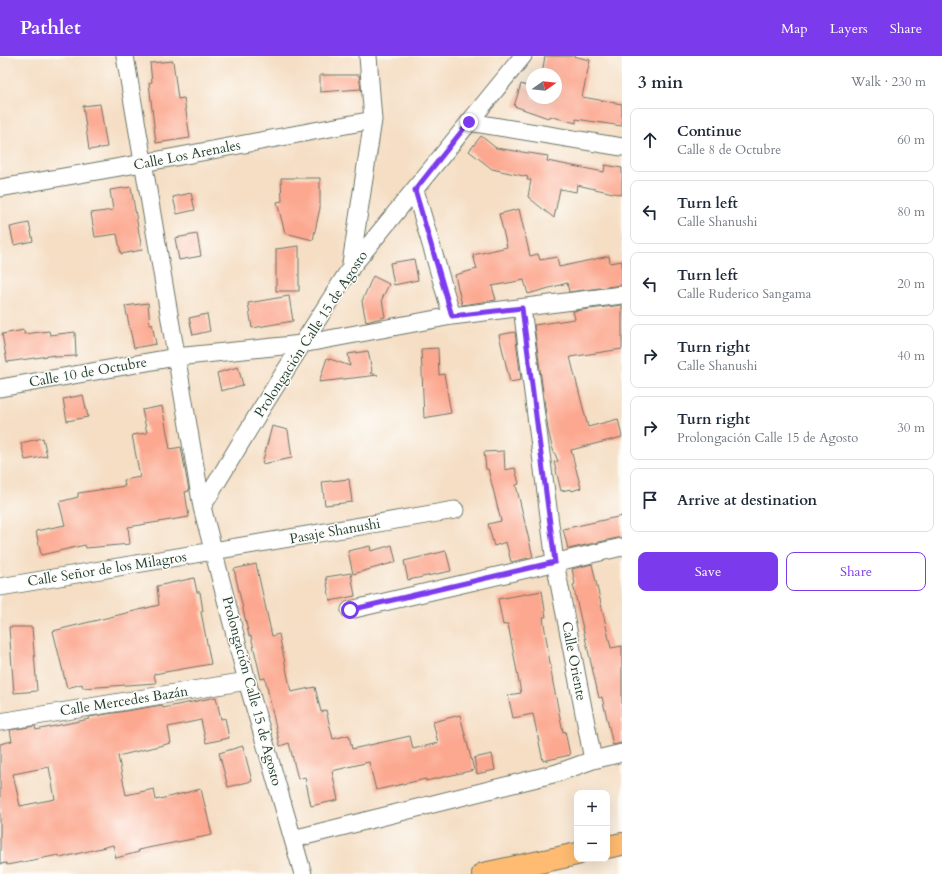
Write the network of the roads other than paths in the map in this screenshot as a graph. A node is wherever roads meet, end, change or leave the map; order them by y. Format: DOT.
graph roads {
  1 [pos="125,56"];
  2 [pos="368,56"];
  3 [pos="523,56"];
  4 [pos="373,120"];
  5 [pos="469,122"];
  6 [pos="622,147"];
  7 [pos="144,163"];
  8 [pos="0,188"];
  9 [pos="415,190"];
  10 [pos="350,270"];
  11 [pos="622,295"];
  12 [pos="522,308"];
  13 [pos="452,316"];
  14 [pos="302,344"];
  15 [pos="176,357"];
  16 [pos="0,388"];
  17 [pos="202,508"];
  18 [pos="455,510"];
  19 [pos="622,547"];
  20 [pos="214,552"];
  21 [pos="555,562"];
  22 [pos="0,587"];
  23 [pos="350,610"];
  24 [pos="247,681"];
  25 [pos="0,722"];
  26 [pos="622,753"];
  27 [pos="593,760"];
  28 [pos="293,839"];
  29 [pos="622,844"];
  30 [pos="610,846"];
  31 [pos="574,855"];
  32 [pos="303,874"];
  33 [pos="483,874"];
  1 -- 7 [label="street, Prolongación Calle 15 de Agosto"];
  2 -- 4 [label="street"];
  3 -- 5 [label="street, Prolongación Calle 15 de Agosto"];
  4 -- 7 [label="street, Calle Los Arenales"];
  4 -- 10 [label="street"];
  5 -- 6 [label="street"];
  5 -- 9 [label="street, Prolongación Calle 15 de Agosto"];
  7 -- 8 [label="street, Calle Los Arenales"];
  7 -- 15 [label="street, Prolongación Calle 15 de Agosto"];
  9 -- 10 [label="street, Prolongación Calle 15 de Agosto"];
  9 -- 13 [label="street"];
  10 -- 14 [label="street, Prolongación Calle 15 de Agosto"];
  11 -- 12 [label="street, Calle 10 de Octubre"];
  12 -- 13 [label="street, Calle 10 de Octubre"];
  12 -- 21 [label="street, Calle Oriente"];
  13 -- 14 [label="street, Calle 10 de Octubre"];
  14 -- 15 [label="street, Calle 10 de Octubre"];
  14 -- 17 [label="street, Prolongación Calle 15 de Agosto"];
  15 -- 16 [label="street, Calle 10 de Octubre"];
  15 -- 17 [label="street, Prolongación Calle 15 de Agosto"];
  17 -- 20 [label="street, Prolongación Calle 15 de Agosto"];
  18 -- 20 [label="street, Pasaje Shanushi"];
  19 -- 21 [label="street"];
  20 -- 22 [label="street, Calle Señor de los Milagros"];
  20 -- 24 [label="street, Prolongación Calle 15 de Agosto"];
  21 -- 23 [label="street"];
  21 -- 27 [label="street, Calle Oriente"];
  24 -- 25 [label="street, Calle Mercedes Bazán"];
  24 -- 28 [label="street, Prolongación Calle 15 de Agosto"];
  26 -- 27 [label="street"];
  27 -- 28 [label="street"];
  28 -- 32 [label="street, Prolongación Calle 15 de Agosto"];
  29 -- 30 [label="main road"];
  31 -- 33 [label="main road"];
}
